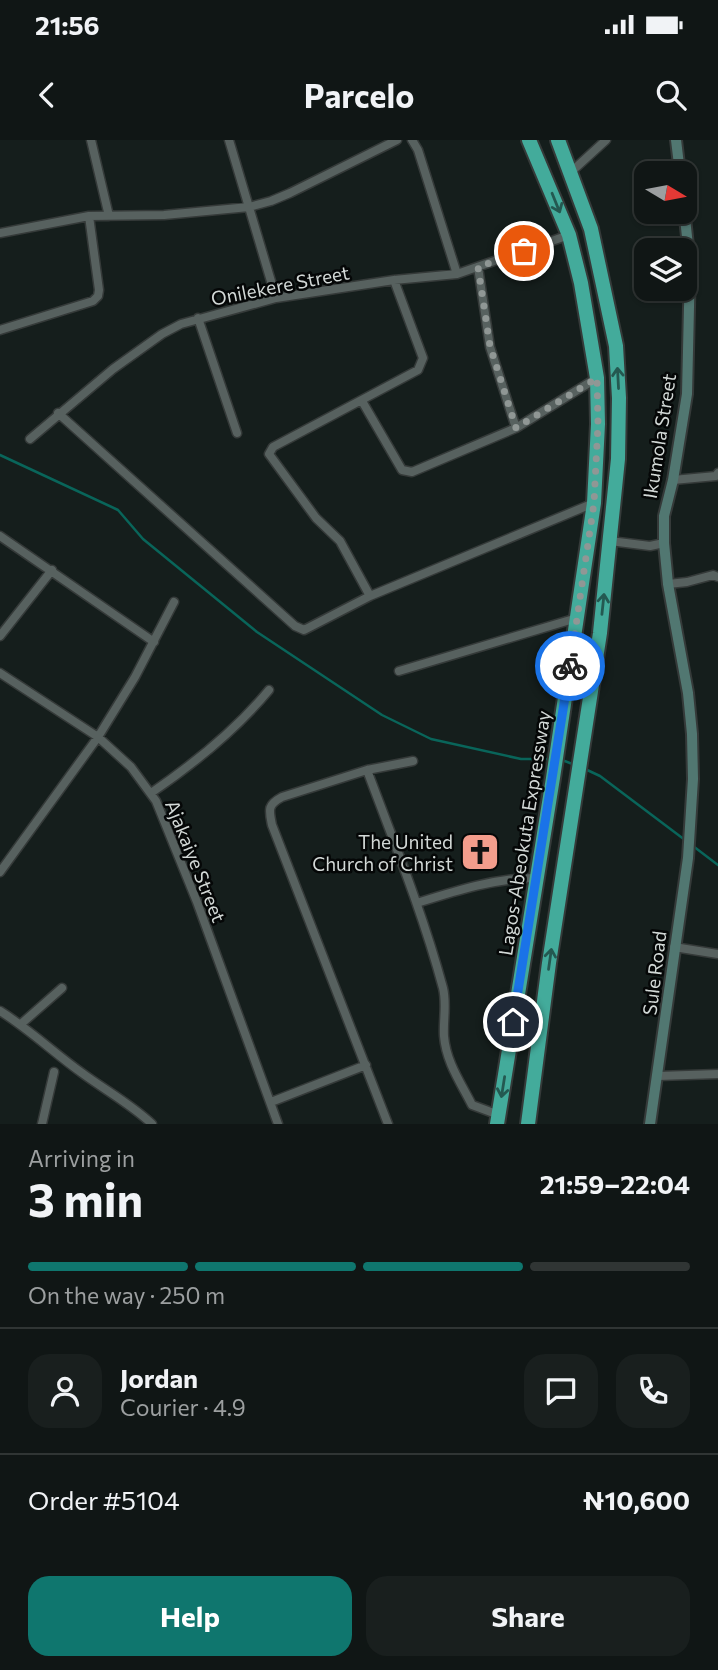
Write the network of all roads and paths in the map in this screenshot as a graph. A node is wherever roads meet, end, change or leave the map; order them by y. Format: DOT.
graph roads {
  1 [pos="91,140"];
  2 [pos="229,140"];
  3 [pos="398,140"];
  4 [pos="410,140"];
  5 [pos="529,140"];
  6 [pos="558,140"];
  7 [pos="606,140"];
  8 [pos="676,140"];
  9 [pos="679,161"];
  10 [pos="571,172"];
  11 [pos="249,207"];
  12 [pos="89,216"];
  13 [pos="109,216"];
  14 [pos="686,224"];
  15 [pos="0,233"];
  16 [pos="569,235"];
  17 [pos="478,267"];
  18 [pos="457,274"];
  19 [pos="394,280"];
  20 [pos="276,298"];
  21 [pos="198,318"];
  22 [pos="0,330"];
  23 [pos="597,378"];
  24 [pos="362,401"];
  25 [pos="58,413"];
  26 [pos="516,428"];
  27 [pos="237,433"];
  28 [pos="30,439"];
  29 [pos="718,473"];
  30 [pos="673,480"];
  31 [pos="594,503"];
  32 [pos="0,536"];
  33 [pos="610,541"];
  34 [pos="664,543"];
  35 [pos="52,570"];
  36 [pos="718,577"];
  37 [pos="668,584"];
  38 [pos="370,596"];
  39 [pos="174,602"];
  40 [pos="577,618"];
  41 [pos="0,636"];
  42 [pos="154,642"];
  43 [pos="399,671"];
  44 [pos="0,673"];
  45 [pos="269,690"];
  46 [pos="98,737"];
  47 [pos="413,761"];
  48 [pos="367,770"];
  49 [pos="151,793"];
  50 [pos="690,825"];
  51 [pos="0,872"];
  52 [pos="536,878"];
  53 [pos="417,903"];
  54 [pos="674,947"];
  55 [pos="718,954"];
  56 [pos="62,988"];
  57 [pos="0,1011"];
  58 [pos="21,1024"];
  59 [pos="366,1065"];
  60 [pos="54,1072"];
  61 [pos="718,1074"];
  62 [pos="658,1076"];
  63 [pos="271,1102"];
  64 [pos="498,1119"];
  65 [pos="42,1124"];
  66 [pos="152,1124"];
  67 [pos="278,1124"];
  68 [pos="388,1124"];
  69 [pos="528,1124"];
  70 [pos="650,1124"];
  1 -- 13 [label="street"];
  2 -- 11 [label="street"];
  3 -- 4 [label="street"];
  3 -- 11 [label="street"];
  4 -- 18 [label="street"];
  5 -- 16 [label="highway, Lagos-Abeokuta Expressway, one-way"];
  6 -- 10 [label="highway"];
  7 -- 10 [label="street"];
  8 -- 9 [label="street"];
  33 -- 10 [label="highway, one-way"];
  11 -- 13 [label="street"];
  11 -- 20 [label="street"];
  12 -- 13 [label="street"];
  12 -- 15 [label="street"];
  12 -- 22 [label="street"];
  14 -- 30 [label="street, Ikumola Street"];
  16 -- 17 [label="street, Onilekere Street"];
  16 -- 23 [label="highway, Lagos-Abeokuta Expressway"];
  17 -- 18 [label="street, Onilekere Street"];
  17 -- 26 [label="street"];
  18 -- 19 [label="street, Onilekere Street"];
  19 -- 20 [label="street, Onilekere Street"];
  19 -- 24 [label="street"];
  20 -- 21 [label="street, Onilekere Street"];
  21 -- 25 [label="street, Onilekere Street"];
  21 -- 27 [label="street"];
  23 -- 26 [label="street"];
  23 -- 31 [label="highway, Lagos-Abeokuta Expressway"];
  24 -- 26 [label="street"];
  24 -- 38 [label="street"];
  25 -- 28 [label="street, Onilekere Street"];
  25 -- 38 [label="street"];
  29 -- 30 [label="street"];
  30 -- 34 [label="street, Ikumola Street"];
  31 -- 38 [label="street"];
  31 -- 40 [label="highway, Lagos-Abeokuta Expressway"];
  32 -- 35 [label="street"];
  33 -- 34 [label="street"];
  69 -- 33 [label="highway, one-way"];
  34 -- 37 [label="street, Ikumola Street"];
  35 -- 41 [label="street"];
  35 -- 42 [label="street"];
  36 -- 37 [label="street"];
  37 -- 50 [label="street, Ikumola Street"];
  39 -- 42 [label="street"];
  40 -- 43 [label="street"];
  40 -- 52 [label="highway, Lagos-Abeokuta Expressway"];
  42 -- 46 [label="street"];
  44 -- 46 [label="street, Ajakaiye Street"];
  45 -- 49 [label="street"];
  46 -- 49 [label="street, Ajakaiye Street"];
  46 -- 51 [label="street"];
  47 -- 48 [label="street"];
  48 -- 53 [label="street"];
  48 -- 59 [label="street"];
  49 -- 63 [label="street, Ajakaiye Street"];
  50 -- 54 [label="street, Sule Road"];
  52 -- 53 [label="street"];
  52 -- 64 [label="highway, Lagos-Abeokuta Expressway, one-way"];
  53 -- 64 [label="street"];
  54 -- 55 [label="street"];
  54 -- 62 [label="street, Sule Road"];
  56 -- 58 [label="street"];
  57 -- 58 [label="street"];
  58 -- 66 [label="street"];
  59 -- 63 [label="street"];
  59 -- 68 [label="street"];
  60 -- 65 [label="street"];
  61 -- 62 [label="street"];
  62 -- 70 [label="street, Sule Road"];
  63 -- 67 [label="street, Ajakaiye Street"];
}
